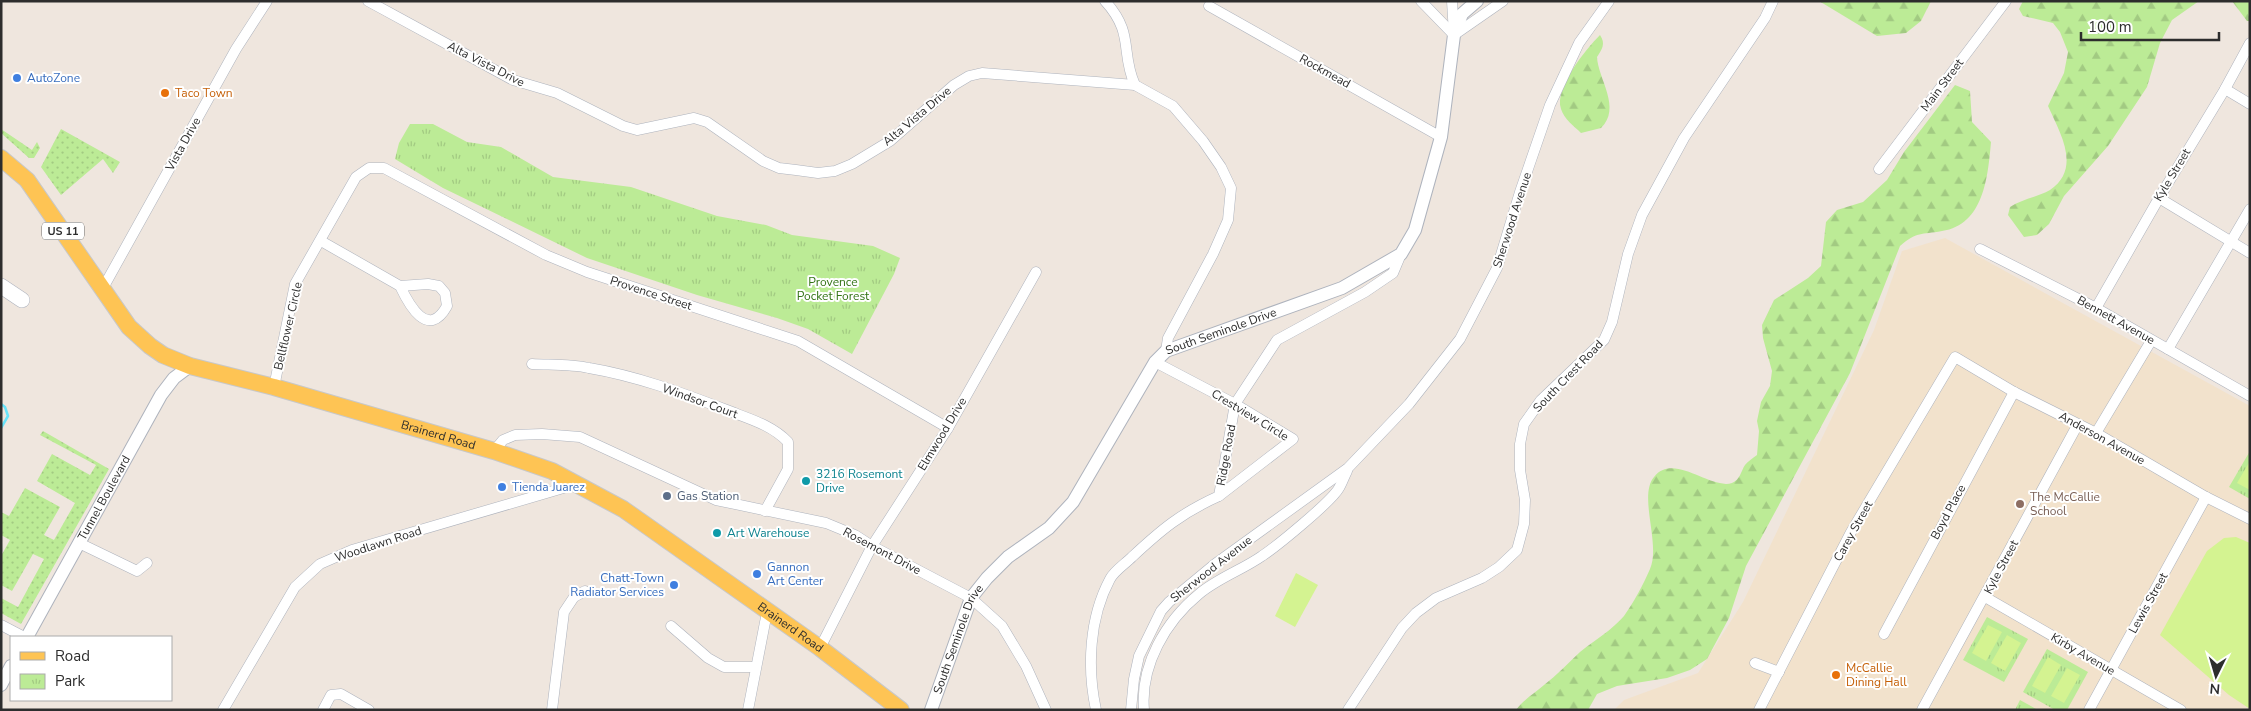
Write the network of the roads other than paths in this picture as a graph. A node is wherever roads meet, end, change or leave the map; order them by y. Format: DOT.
graph roads {
  1 [pos="267,1"];
  2 [pos="368,1"];
  3 [pos="1105,1"];
  4 [pos="1421,1"];
  5 [pos="1452,1"];
  6 [pos="1477,1"];
  7 [pos="1502,1"];
  8 [pos="1609,1"];
  9 [pos="1772,1"];
  10 [pos="2006,1"];
  11 [pos="1209,6"];
  12 [pos="1454,34"];
  13 [pos="2250,44"];
  14 [pos="1135,85"];
  15 [pos="2225,90"];
  16 [pos="2250,104"];
  17 [pos="1441,137"];
  18 [pos="1,158"];
  19 [pos="1879,169"];
  20 [pos="356,177"];
  21 [pos="2158,198"];
  22 [pos="2250,209"];
  23 [pos="321,241"];
  24 [pos="2230,242"];
  25 [pos="1980,249"];
  26 [pos="2250,253"];
  27 [pos="1401,254"];
  28 [pos="1036,272"];
  29 [pos="1,286"];
  30 [pos="400,286"];
  31 [pos="103,288"];
  32 [pos="22,300"];
  33 [pos="2096,308"];
  34 [pos="2152,341"];
  35 [pos="2168,349"];
  36 [pos="1166,351"];
  37 [pos="1955,357"];
  38 [pos="1155,362"];
  39 [pos="532,364"];
  40 [pos="190,366"];
  41 [pos="274,387"];
  42 [pos="2014,392"];
  43 [pos="2250,396"];
  44 [pos="1235,404"];
  45 [pos="2078,424"];
  46 [pos="948,428"];
  47 [pos="2096,434"];
  48 [pos="494,451"];
  49 [pos="1348,468"];
  50 [pos="578,484"];
  51 [pos="1218,496"];
  52 [pos="2206,497"];
  53 [pos="765,511"];
  54 [pos="2250,519"];
  55 [pos="79,543"];
  56 [pos="872,546"];
  57 [pos="147,563"];
  58 [pos="586,591"];
  59 [pos="1985,597"];
  60 [pos="972,598"];
  61 [pos="767,612"];
  62 [pos="1,625"];
  63 [pos="671,626"];
  64 [pos="1884,634"];
  65 [pos="24,636"];
  66 [pos="27,636"];
  67 [pos="820,648"];
  68 [pos="1756,662"];
  69 [pos="755,667"];
  70 [pos="10,668"];
  71 [pos="2111,670"];
  72 [pos="1779,672"];
  73 [pos="1,685"];
  74 [pos="1761,709"];
  75 [pos="223,710"];
  76 [pos="324,710"];
  77 [pos="369,710"];
  78 [pos="552,710"];
  79 [pos="748,710"];
  80 [pos="902,710"];
  81 [pos="930,710"];
  82 [pos="1046,710"];
  83 [pos="1096,710"];
  84 [pos="1132,710"];
  85 [pos="1144,710"];
  86 [pos="1348,710"];
  87 [pos="1922,710"];
  88 [pos="2089,710"];
  89 [pos="2181,710"];
  1 -- 31 [label="street, Vista Drive"];
  2 -- 14 [label="street, Alta Vista Drive"];
  3 -- 14 [label="street"];
  4 -- 12 [label="street"];
  5 -- 12 [label="street"];
  6 -- 12 [label="street, South Seminole Drive"];
  7 -- 12 [label="street"];
  8 -- 49 [label="street, Sherwood Avenue"];
  9 -- 86 [label="street, South Crest Road"];
  10 -- 19 [label="street, Main Street"];
  11 -- 17 [label="street, Rockmead"];
  12 -- 17 [label="street, South Seminole Drive"];
  13 -- 15 [label="street, Kyle Street"];
  14 -- 36 [label="street, Alta Vista Drive"];
  15 -- 16 [label="street"];
  15 -- 21 [label="street, Kyle Street"];
  17 -- 27 [label="street, South Seminole Drive"];
  18 -- 31 [label="main road, Brainerd Road / US 11"];
  20 -- 23 [label="street, Bellflower Circle"];
  20 -- 46 [label="street, Provence Street"];
  21 -- 24 [label="street"];
  21 -- 33 [label="street, Kyle Street"];
  22 -- 24 [label="street"];
  23 -- 30 [label="street"];
  23 -- 41 [label="street, Bellflower Circle"];
  24 -- 26 [label="street"];
  24 -- 35 [label="street"];
  25 -- 33 [label="street, Bennett Avenue"];
  27 -- 36 [label="street, South Seminole Drive"];
  27 -- 44 [label="street, Ridge Road"];
  28 -- 46 [label="street, Elmwood Drive"];
  29 -- 32 [label="main road"];
  30 -- 30 [label="street"];
  31 -- 40 [label="main road, Brainerd Road / US 11"];
  33 -- 34 [label="street, Bennett Avenue"];
  34 -- 35 [label="street, Bennett Avenue"];
  34 -- 47 [label="street"];
  35 -- 43 [label="street, Bennett Avenue"];
  36 -- 38 [label="street, South Seminole Drive"];
  37 -- 42 [label="street, Anderson Avenue"];
  37 -- 72 [label="street, Carey Street"];
  38 -- 44 [label="street, Crestview Circle"];
  38 -- 60 [label="street, South Seminole Drive"];
  39 -- 53 [label="street, Windsor Court"];
  40 -- 41 [label="main road, Brainerd Road / US 11"];
  40 -- 55 [label="street, Tunnel Boulevard"];
  41 -- 48 [label="main road, Brainerd Road / US 11"];
  42 -- 45 [label="street, Anderson Avenue"];
  42 -- 64 [label="street, Boyd Place"];
  44 -- 51 [label="street, Ridge Road"];
  44 -- 51 [label="street, Crestview Circle"];
  45 -- 47 [label="street, Anderson Avenue"];
  45 -- 59 [label="street, Kyle Street"];
  46 -- 56 [label="street, Elmwood Drive"];
  47 -- 52 [label="street, Anderson Avenue"];
  48 -- 50 [label="main road, Brainerd Road / US 11"];
  48 -- 53 [label="street, Rosemont Drive"];
  49 -- 84 [label="street, Sherwood Avenue"];
  49 -- 85 [label="street, Sherwood Avenue"];
  50 -- 61 [label="main road, Brainerd Road / US 11"];
  50 -- 75 [label="street, Woodlawn Road"];
  51 -- 83 [label="street, Ridge Road"];
  52 -- 54 [label="street, Anderson Avenue"];
  52 -- 71 [label="street, Lewis Street"];
  53 -- 56 [label="street, Rosemont Drive"];
  55 -- 57 [label="street"];
  55 -- 66 [label="street, Tunnel Boulevard"];
  56 -- 60 [label="street, Rosemont Drive"];
  56 -- 67 [label="street, Elmwood Drive"];
  58 -- 78 [label="street"];
  59 -- 71 [label="street, Kirby Avenue"];
  59 -- 87 [label="street, Kyle Street"];
  60 -- 81 [label="street, South Seminole Drive"];
  60 -- 82 [label="street, Rosemont Drive"];
  61 -- 67 [label="main road, Brainerd Road / US 11"];
  61 -- 69 [label="street"];
  62 -- 65 [label="street"];
  63 -- 69 [label="street"];
  67 -- 80 [label="main road, Brainerd Road / US 11"];
  68 -- 72 [label="street"];
  69 -- 79 [label="street"];
  70 -- 73 [label="street"];
  71 -- 88 [label="street, Lewis Street"];
  71 -- 89 [label="street, Kirby Avenue"];
  72 -- 74 [label="street, Carey Street"];
  76 -- 77 [label="street"];
}
